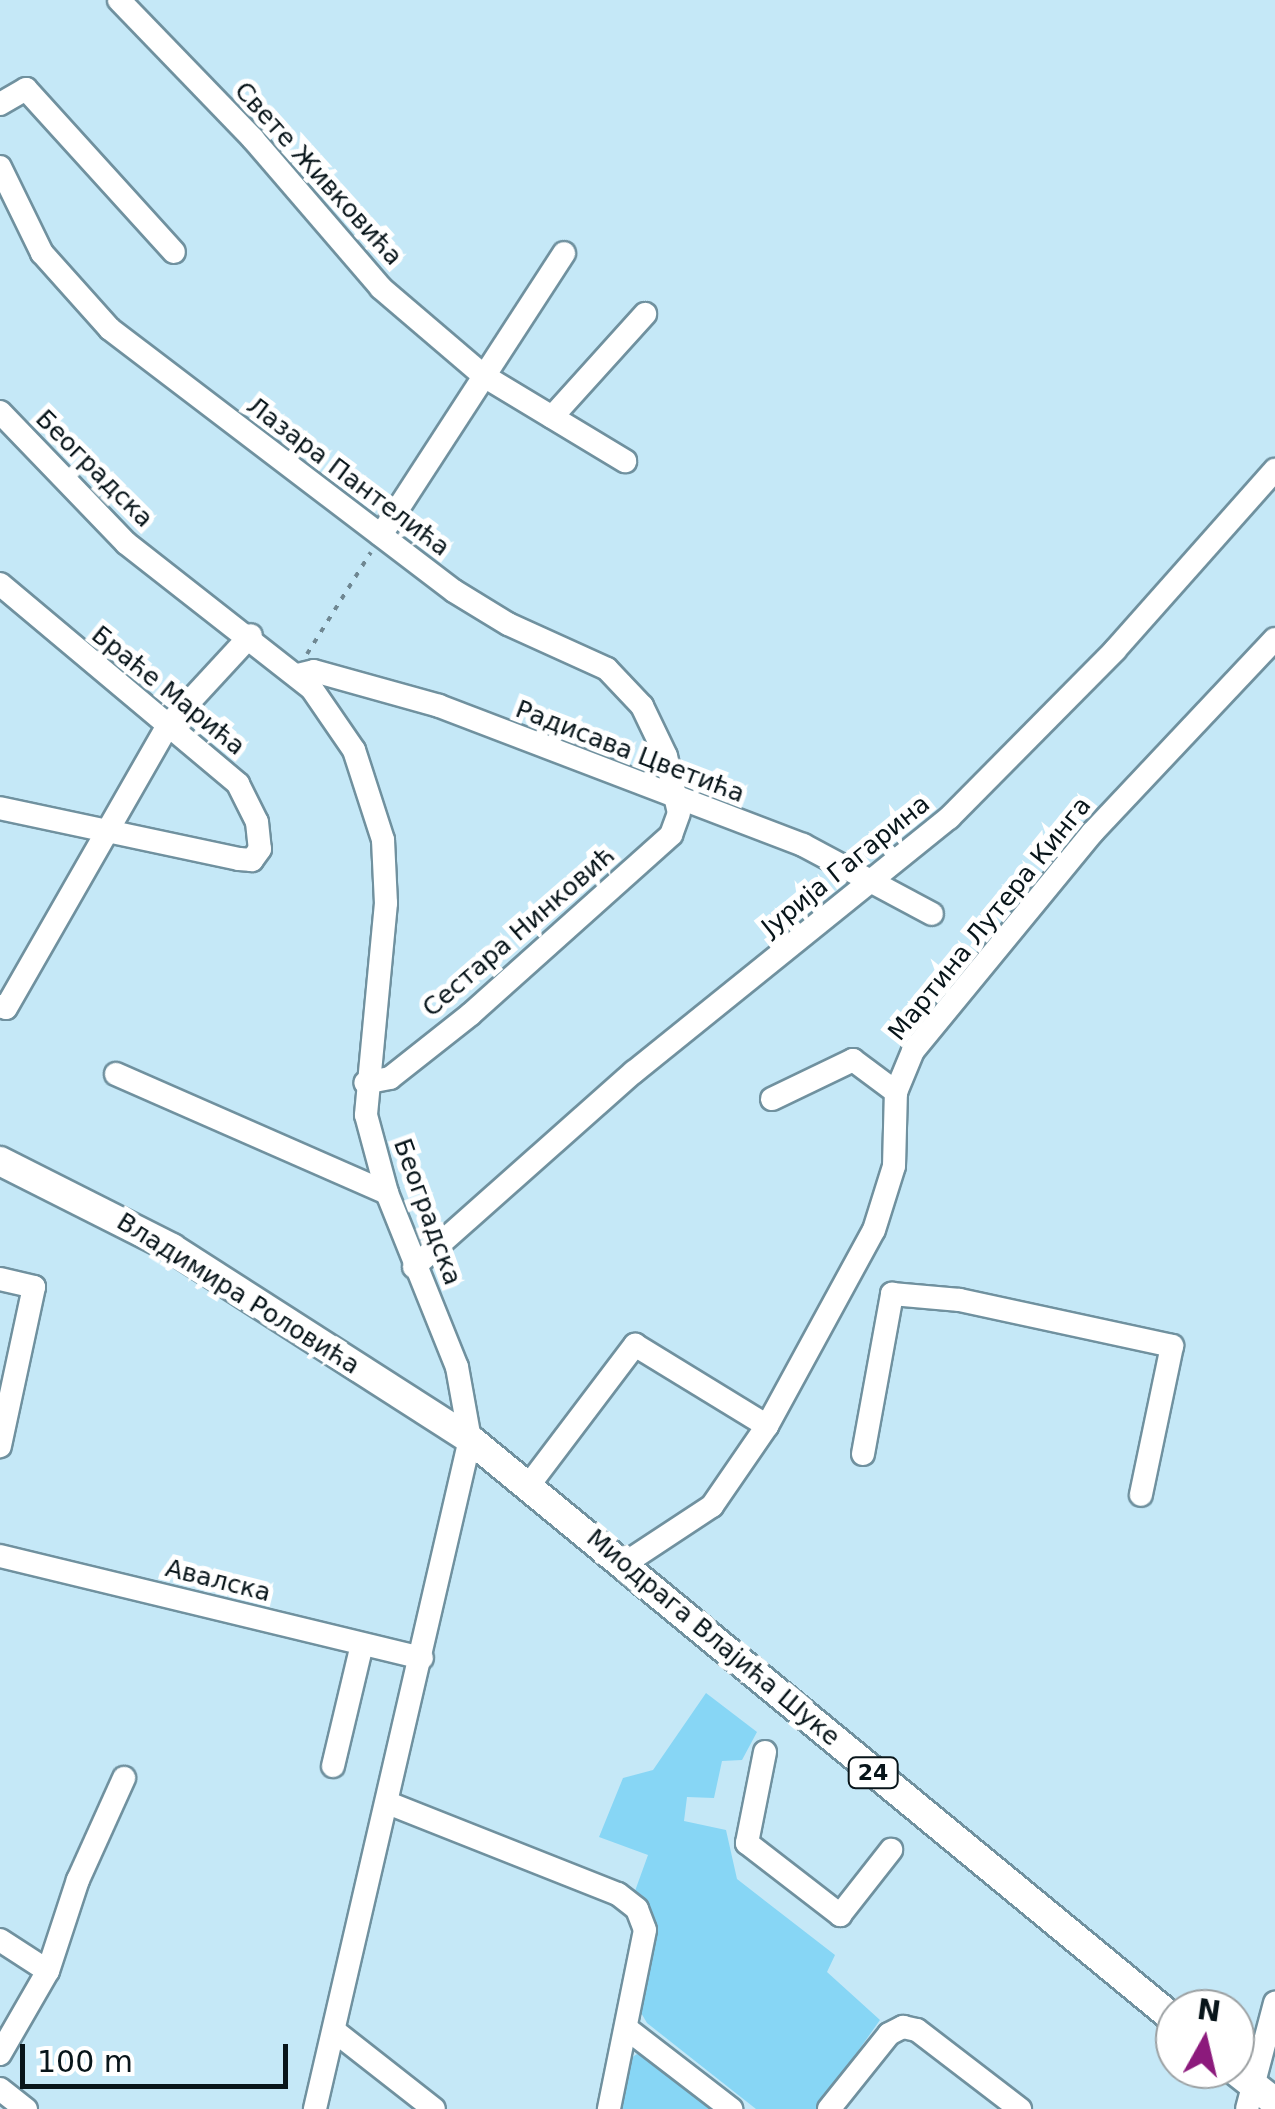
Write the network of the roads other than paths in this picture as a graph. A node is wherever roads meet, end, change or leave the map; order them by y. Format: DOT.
graph roads {
  1 [pos="120,0"];
  2 [pos="0,104"];
  3 [pos="0,167"];
  4 [pos="174,252"];
  5 [pos="564,253"];
  6 [pos="645,314"];
  7 [pos="484,376"];
  8 [pos="0,412"];
  9 [pos="552,417"];
  10 [pos="625,461"];
  11 [pos="1275,470"];
  12 [pos="381,535"];
  13 [pos="0,584"];
  14 [pos="251,635"];
  15 [pos="1275,639"];
  16 [pos="300,673"];
  17 [pos="168,725"];
  18 [pos="675,798"];
  19 [pos="0,808"];
  20 [pos="106,832"];
  21 [pos="870,884"];
  22 [pos="932,914"];
  23 [pos="3,1007"];
  24 [pos="116,1074"];
  25 [pos="366,1084"];
  26 [pos="896,1092"];
  27 [pos="772,1098"];
  28 [pos="0,1161"];
  29 [pos="387,1193"];
  30 [pos="414,1266"];
  31 [pos="0,1280"];
  32 [pos="767,1426"];
  33 [pos="470,1439"];
  34 [pos="0,1446"];
  35 [pos="863,1454"];
  36 [pos="529,1485"];
  37 [pos="1141,1495"];
  38 [pos="0,1556"];
  39 [pos="628,1562"];
  40 [pos="362,1644"];
  41 [pos="422,1658"];
  42 [pos="764,1752"];
  43 [pos="333,1766"];
  44 [pos="124,1778"];
  45 [pos="388,1803"];
  46 [pos="891,1850"];
  47 [pos="0,1940"];
  48 [pos="48,1971"];
  49 [pos="1275,2003"];
  50 [pos="1155,2004"];
  51 [pos="626,2028"];
  52 [pos="337,2034"];
  53 [pos="0,2054"];
  54 [pos="0,2089"];
  55 [pos="1252,2092"];
  56 [pos="26,2109"];
  57 [pos="315,2109"];
  58 [pos="434,2109"];
  59 [pos="609,2109"];
  60 [pos="731,2109"];
  61 [pos="830,2109"];
  62 [pos="1020,2109"];
  1 -- 7 [label="street, Свете Живковића"];
  2 -- 4 [label="street"];
  3 -- 12 [label="street, Лазара Пантелића"];
  5 -- 7 [label="street"];
  6 -- 9 [label="street"];
  7 -- 9 [label="street, Свете Живковића"];
  7 -- 12 [label="street"];
  8 -- 14 [label="street, Београдска"];
  9 -- 10 [label="street, Свете Живковића"];
  11 -- 21 [label="street, Јурија Гагарина"];
  12 -- 18 [label="street, Лазара Пантелића"];
  13 -- 17 [label="street, Браће Марића"];
  14 -- 16 [label="street, Београдска"];
  14 -- 17 [label="street"];
  15 -- 26 [label="street, Мартина Лутера Кинга"];
  16 -- 18 [label="street, Радисава Цветића"];
  16 -- 25 [label="street, Београдска"];
  17 -- 20 [label="street"];
  17 -- 20 [label="street, Браће Марића"];
  18 -- 21 [label="street, Радисава Цветића"];
  18 -- 25 [label="street, Сестара Нинковић"];
  19 -- 20 [label="street"];
  20 -- 23 [label="street"];
  21 -- 22 [label="street, Радисава Цветића"];
  21 -- 30 [label="street, Јурија Гагарина"];
  24 -- 29 [label="street"];
  25 -- 29 [label="street, Београдска"];
  26 -- 27 [label="street"];
  26 -- 32 [label="street, Мартина Лутера Кинга"];
  28 -- 33 [label="main road, Владимира Роловића / 24"];
  29 -- 30 [label="street, Београдска"];
  30 -- 33 [label="street, Београдска"];
  31 -- 34 [label="street"];
  32 -- 36 [label="street"];
  32 -- 39 [label="street, Мартина Лутера Кинга"];
  33 -- 36 [label="main road, Миодрага Влајића Шуке / 24"];
  33 -- 41 [label="street, Београдска"];
  35 -- 37 [label="street"];
  36 -- 39 [label="main road, Миодрага Влајића Шуке / 24"];
  38 -- 40 [label="street, Авалска"];
  39 -- 50 [label="main road, Миодрага Влајића Шуке / 24"];
  40 -- 41 [label="street, Авалска"];
  40 -- 43 [label="street"];
  41 -- 45 [label="street, Београдска"];
  42 -- 46 [label="street"];
  44 -- 48 [label="street"];
  45 -- 51 [label="street"];
  45 -- 52 [label="street, Београдска"];
  47 -- 48 [label="street"];
  48 -- 53 [label="street"];
  49 -- 55 [label="street"];
  51 -- 59 [label="street"];
  51 -- 60 [label="street"];
  52 -- 57 [label="street, Београдска"];
  52 -- 58 [label="street"];
  54 -- 56 [label="street"];
  61 -- 62 [label="street"];
}
